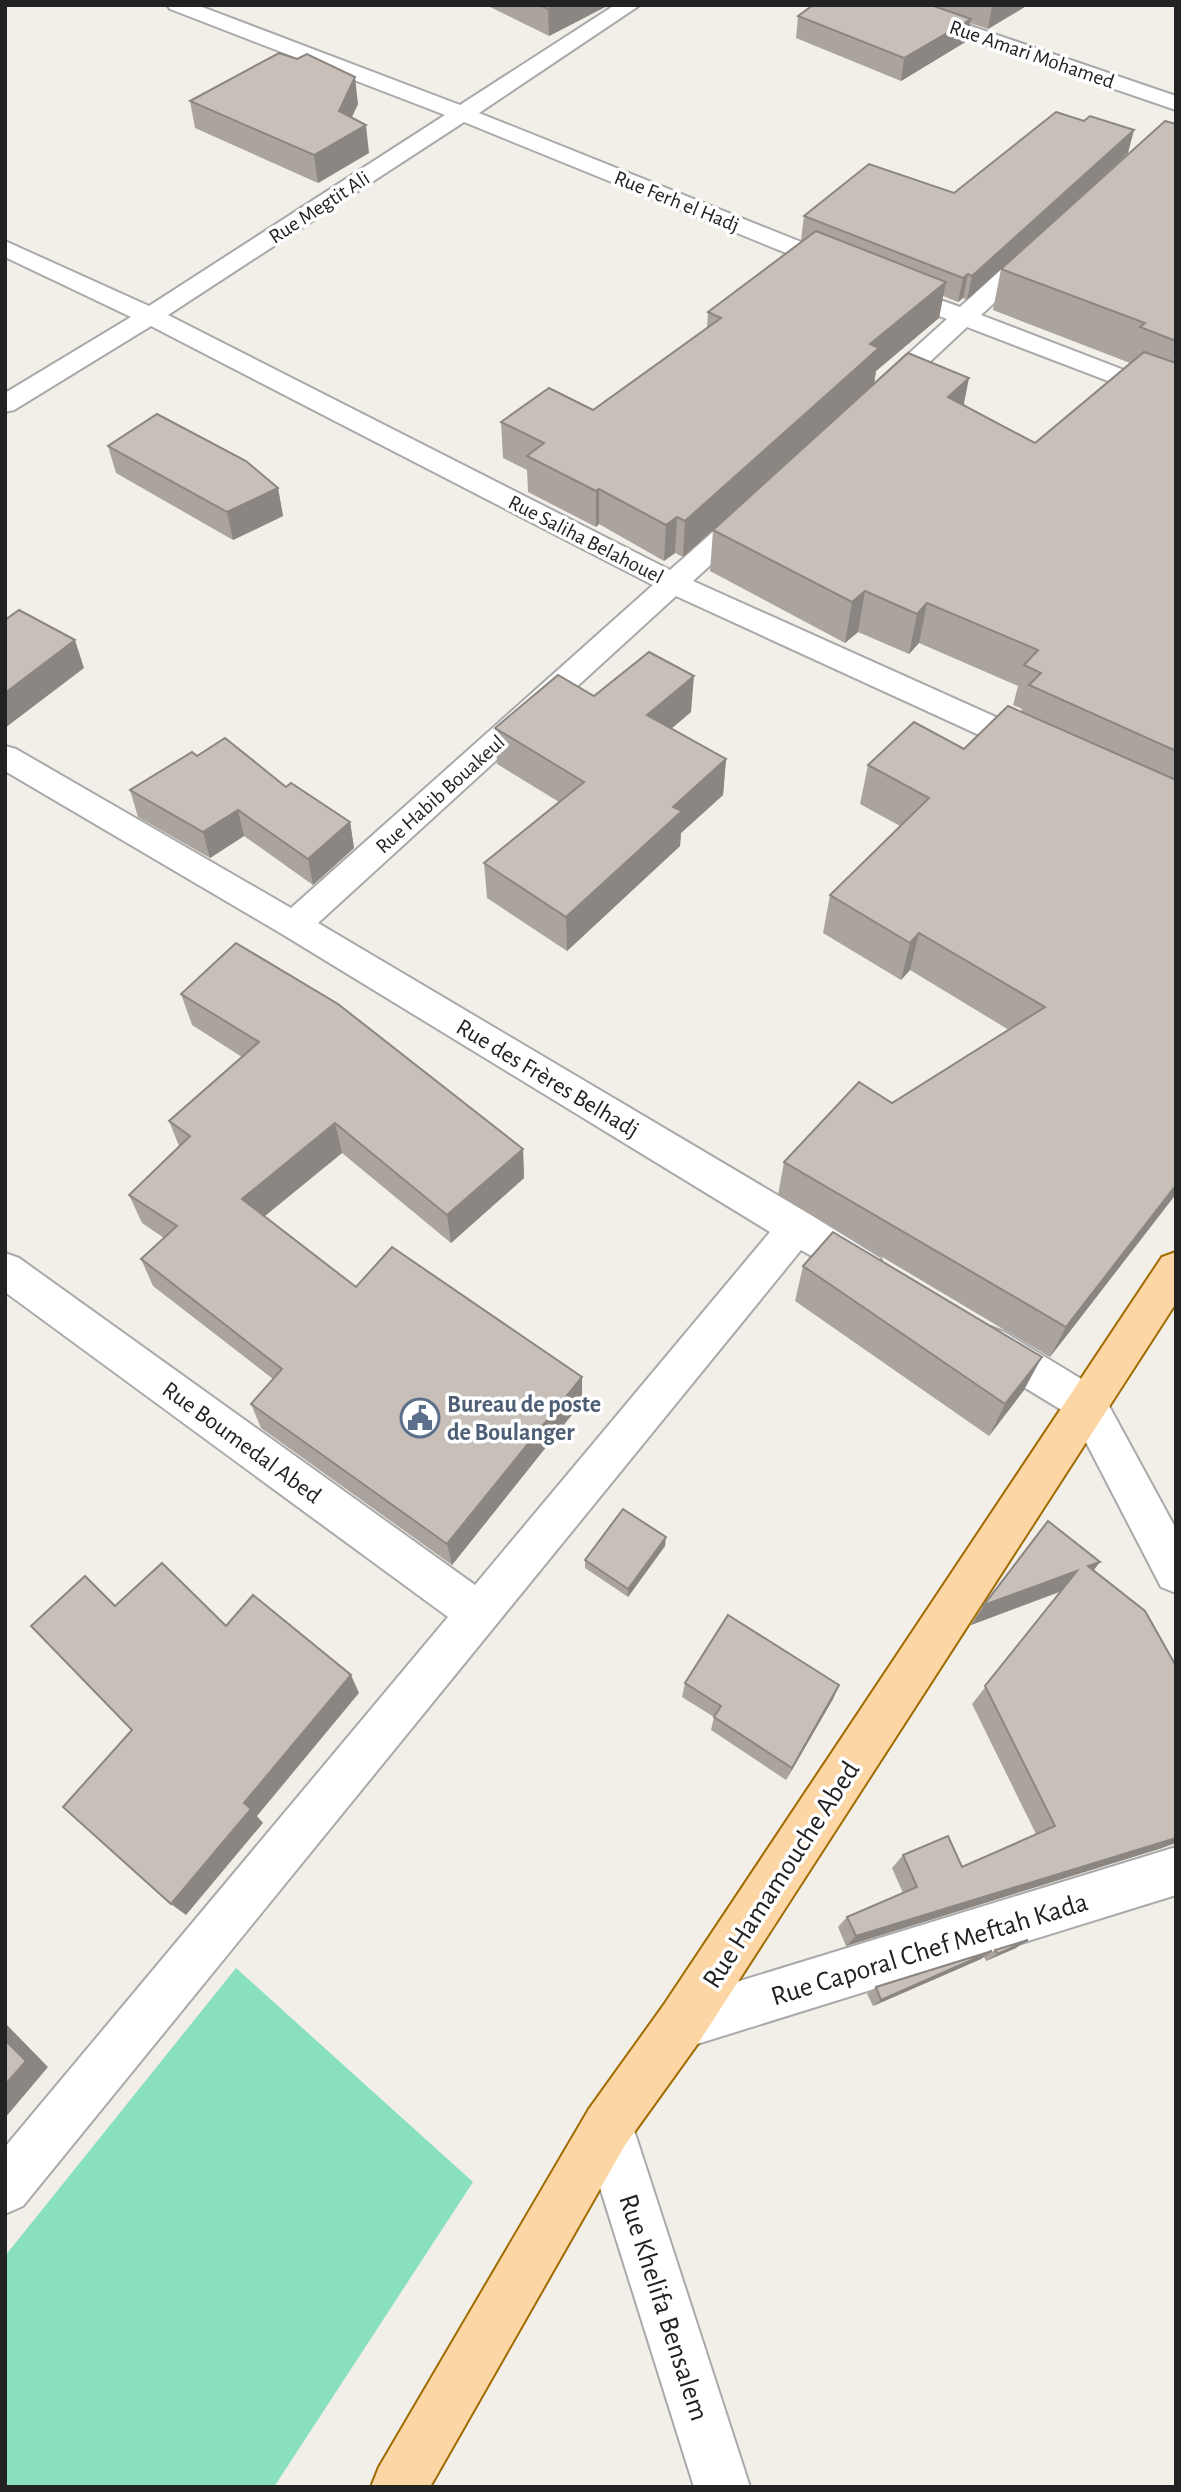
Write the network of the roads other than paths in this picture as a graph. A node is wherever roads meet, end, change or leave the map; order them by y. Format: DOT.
graph roads {
  1 [pos="177,5"];
  2 [pos="630,5"];
  3 [pos="888,5"];
  4 [pos="1176,103"];
  5 [pos="463,114"];
  6 [pos="1054,234"];
  7 [pos="5,248"];
  8 [pos="860,275"];
  9 [pos="925,301"];
  10 [pos="150,316"];
  11 [pos="963,317"];
  12 [pos="1176,399"];
  13 [pos="5,404"];
  14 [pos="863,409"];
  15 [pos="774,492"];
  16 [pos="674,584"];
  17 [pos="5,757"];
  18 [pos="1063,761"];
  19 [pos="294,925"];
  20 [pos="797,1227"];
  21 [pos="1176,1269"];
  22 [pos="9,1279"];
  23 [pos="890,1284"];
  24 [pos="959,1326"];
  25 [pos="1087,1404"];
  26 [pos="1176,1572"];
  27 [pos="479,1614"];
  28 [pos="1176,1871"];
  29 [pos="681,2024"];
  30 [pos="607,2127"];
  31 [pos="5,2188"];
  32 [pos="399,2487"];
  33 [pos="722,2487"];
  1 -- 5 [label="street, Rue Ferh el Hadj"];
  2 -- 5 [label="street, Rue Megtit Ali"];
  3 -- 4 [label="street, Rue Amari Mohamed"];
  5 -- 8 [label="street, Rue Ferh el Hadj"];
  5 -- 10 [label="street, Rue Megtit Ali"];
  6 -- 11 [label="street"];
  7 -- 10 [label="street, Rue Saliha Belahouel"];
  9 -- 11 [label="street"];
  10 -- 13 [label="street, Rue Megtit Ali"];
  10 -- 16 [label="street, Rue Saliha Belahouel"];
  11 -- 12 [label="street"];
  11 -- 14 [label="street"];
  15 -- 16 [label="street, Rue Habib Bouakeul"];
  16 -- 18 [label="street, Rue Saliha Belahouel"];
  16 -- 19 [label="street, Rue Habib Bouakeul"];
  17 -- 19 [label="street, Rue des Frères Belhadj"];
  19 -- 20 [label="street, Rue des Frères Belhadj"];
  20 -- 23 [label="street, Rue des Frères Belhadj"];
  20 -- 27 [label="street"];
  21 -- 25 [label="main road, Rue Hamamouche Abed"];
  22 -- 27 [label="street, Rue Boumedal Abed"];
  24 -- 25 [label="street"];
  25 -- 26 [label="street"];
  25 -- 29 [label="main road, Rue Hamamouche Abed"];
  27 -- 31 [label="street"];
  28 -- 29 [label="street, Rue Caporal Chef Meftah Kada"];
  29 -- 30 [label="main road, Rue Hamamouche Abed"];
  30 -- 32 [label="main road, Rue Hamamouche Abed"];
  30 -- 33 [label="street, Rue Khelifa Bensalem"];
}
